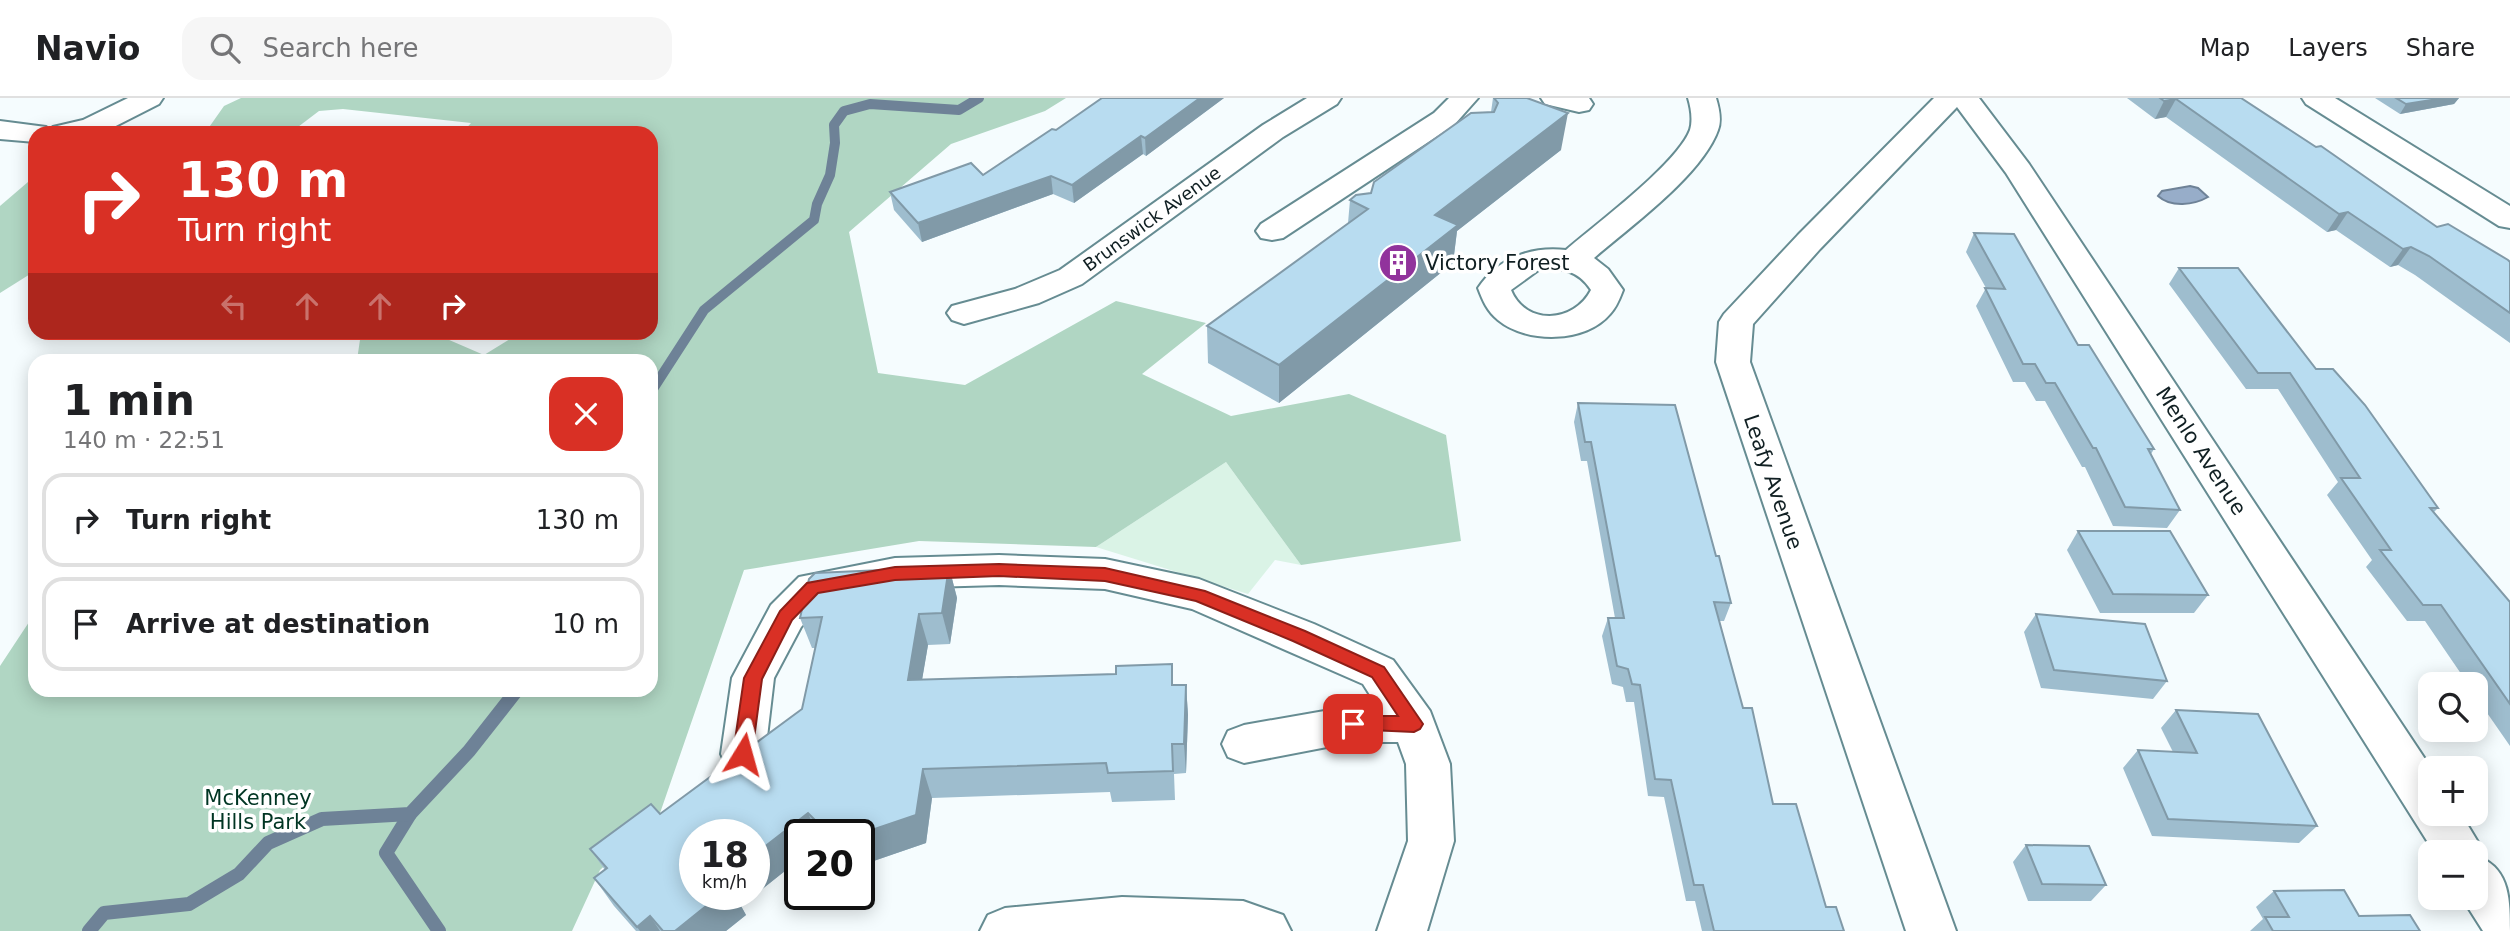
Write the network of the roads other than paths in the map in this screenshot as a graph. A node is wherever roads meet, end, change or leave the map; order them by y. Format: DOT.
graph roads {
  1 [pos="149,98"];
  2 [pos="1327,98"];
  3 [pos="1464,98"];
  4 [pos="1702,98"];
  5 [pos="1950,98"];
  6 [pos="1965,98"];
  7 [pos="2316,98"];
  8 [pos="1437,124"];
  9 [pos="94,126"];
  10 [pos="0,130"];
  11 [pos="28,132"];
  12 [pos="1467,136"];
  13 [pos="2510,219"];
  14 [pos="1272,231"];
  15 [pos="1573,260"];
  16 [pos="964,313"];
  17 [pos="1414,724"];
  18 [pos="1244,744"];
  19 [pos="743,754"];
  20 [pos="2418,787"];
  21 [pos="2488,896"];
  22 [pos="2510,930"];
  23 [pos="1005,931"];
  24 [pos="1266,931"];
  25 [pos="1402,931"];
  26 [pos="1931,931"];
  1 -- 9 [label="street"];
  2 -- 16 [label="street, Brunswick Avenue"];
  3 -- 8 [label="street"];
  4 -- 15 [label="street"];
  5 -- 26 [label="street, Leafy Avenue"];
  6 -- 20 [label="street, Menlo Avenue"];
  7 -- 13 [label="street"];
  8 -- 12 [label="street"];
  8 -- 14 [label="street"];
  10 -- 11 [label="street"];
  17 -- 18 [label="street"];
  17 -- 19 [label="street"];
  17 -- 25 [label="street"];
  21 -- 22 [label="street"];
  23 -- 24 [label="street"];
}
